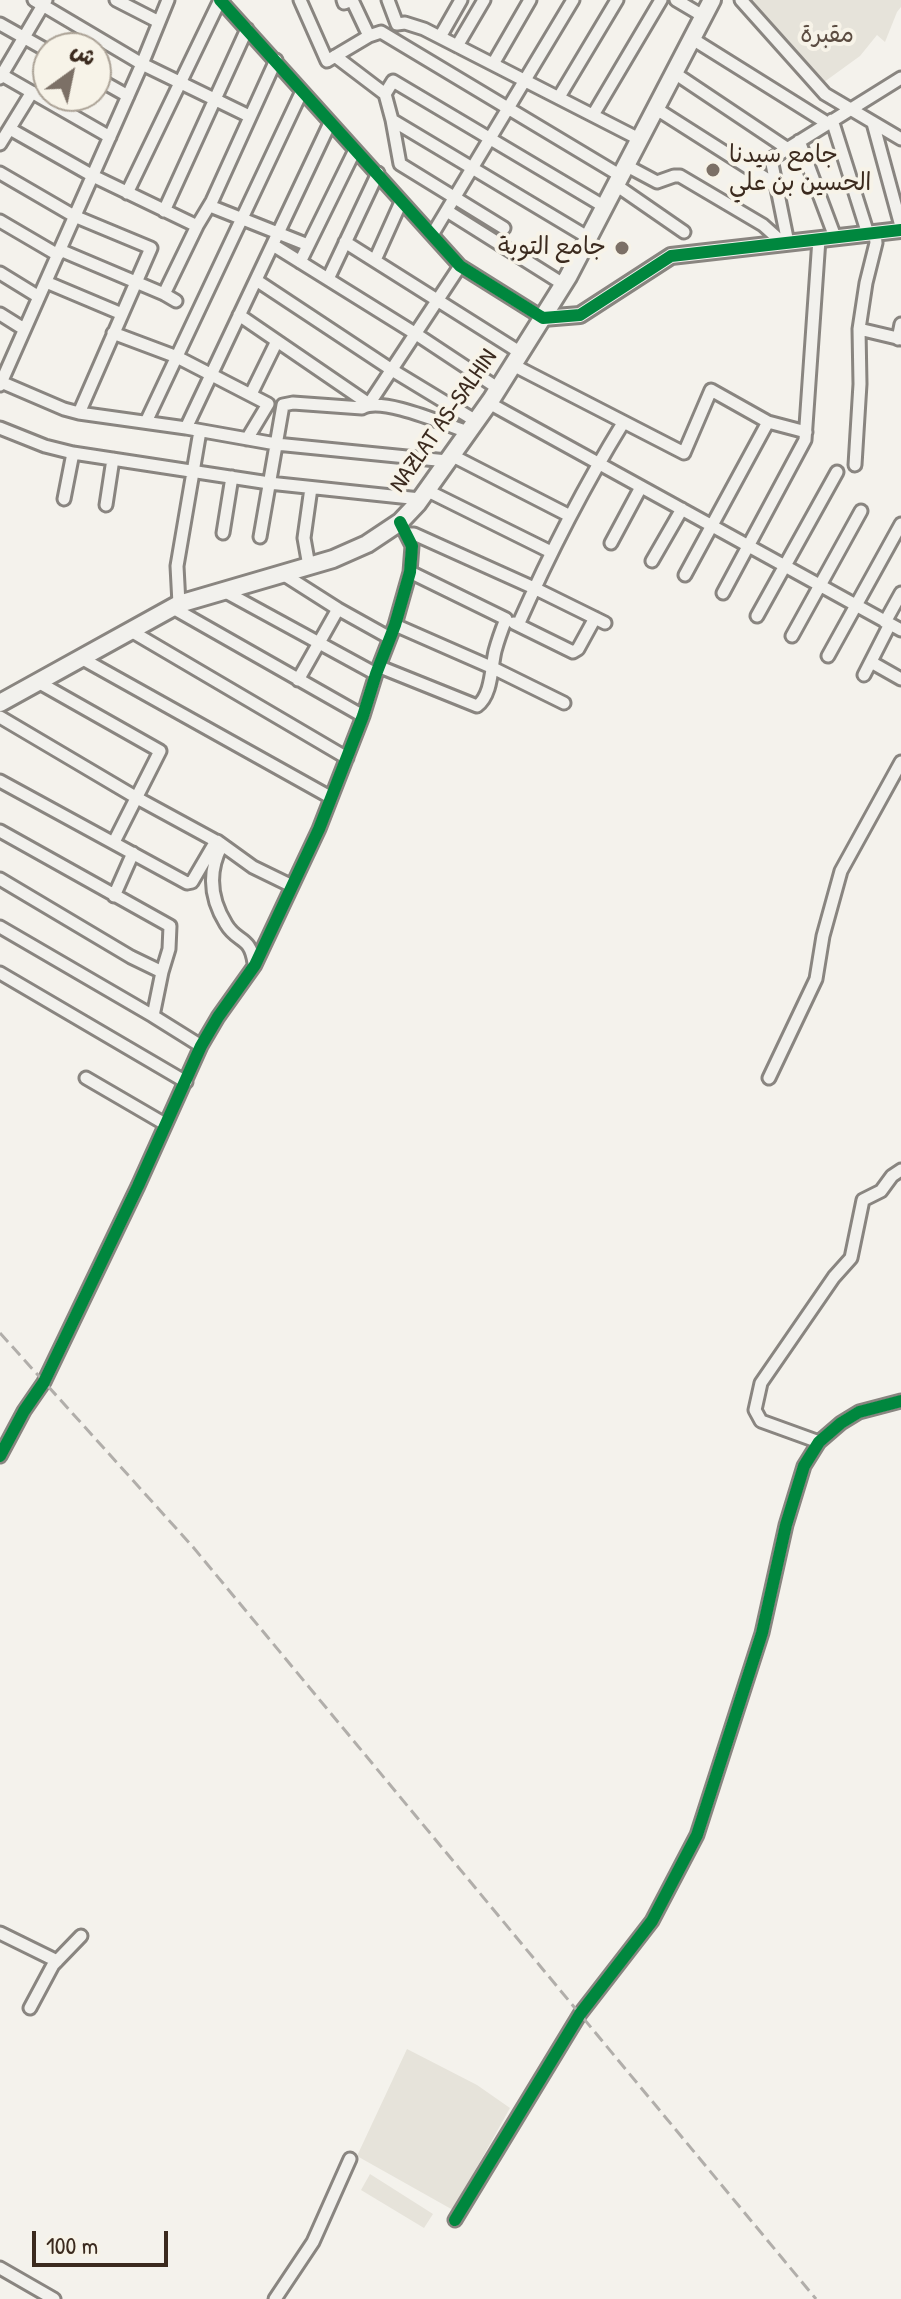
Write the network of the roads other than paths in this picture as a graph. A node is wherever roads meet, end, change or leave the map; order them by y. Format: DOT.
graph roads {
  1 [pos="116,0"];
  2 [pos="168,0"];
  3 [pos="220,0"];
  4 [pos="300,0"];
  5 [pos="343,0"];
  6 [pos="461,0"];
  7 [pos="484,0"];
  8 [pos="530,0"];
  9 [pos="573,0"];
  10 [pos="617,0"];
  11 [pos="661,0"];
  12 [pos="676,0"];
  13 [pos="712,0"];
  14 [pos="741,0"];
  15 [pos="41,2"];
  16 [pos="391,2"];
  17 [pos="703,16"];
  18 [pos="159,22"];
  19 [pos="0,24"];
  20 [pos="247,29"];
  21 [pos="369,36"];
  22 [pos="25,37"];
  23 [pos="440,37"];
  24 [pos="691,38"];
  25 [pos="32,41"];
  26 [pos="457,46"];
  27 [pos="335,56"];
  28 [pos="276,60"];
  29 [pos="142,64"];
  30 [pos="493,64"];
  31 [pos="2,72"];
  32 [pos="673,72"];
  33 [pos="525,80"];
  34 [pos="181,82"];
  35 [pos="898,84"];
  36 [pos="112,87"];
  37 [pos="302,91"];
  38 [pos="32,92"];
  39 [pos="385,94"];
  40 [pos="128,96"];
  41 [pos="559,97"];
  42 [pos="215,98"];
  43 [pos="655,108"];
  44 [pos="508,109"];
  45 [pos="849,109"];
  46 [pos="67,112"];
  47 [pos="593,115"];
  48 [pos="249,116"];
  49 [pos="392,120"];
  50 [pos="829,122"];
  51 [pos="330,123"];
  52 [pos="873,123"];
  53 [pos="10,129"];
  54 [pos="110,137"];
  55 [pos="491,138"];
  56 [pos="639,139"];
  57 [pos="901,139"];
  58 [pos="799,141"];
  59 [pos="0,144"];
  60 [pos="788,149"];
  61 [pos="355,150"];
  62 [pos="473,167"];
  63 [pos="0,173"];
  64 [pos="378,173"];
  65 [pos="93,176"];
  66 [pos="621,176"];
  67 [pos="776,185"];
  68 [pos="127,193"];
  69 [pos="455,197"];
  70 [pos="401,202"];
  71 [pos="210,206"];
  72 [pos="605,207"];
  73 [pos="164,211"];
  74 [pos="447,211"];
  75 [pos="74,216"];
  76 [pos="241,219"];
  77 [pos="0,221"];
  78 [pos="197,226"];
  79 [pos="504,228"];
  80 [pos="901,228"];
  81 [pos="684,232"];
  82 [pos="278,233"];
  83 [pos="871,233"];
  84 [pos="432,235"];
  85 [pos="835,237"];
  86 [pos="589,238"];
  87 [pos="819,239"];
  88 [pos="345,242"];
  89 [pos="785,243"];
  90 [pos="273,245"];
  91 [pos="308,245"];
  92 [pos="59,253"];
  93 [pos="375,260"];
  94 [pos="300,262"];
  95 [pos="460,266"];
  96 [pos="0,273"];
  97 [pos="328,279"];
  98 [pos="256,280"];
  99 [pos="46,282"];
  100 [pos="136,283"];
  101 [pos="563,284"];
  102 [pos="164,294"];
  103 [pos="39,297"];
  104 [pos="176,301"];
  105 [pos="438,301"];
  106 [pos="0,314"];
  107 [pos="122,314"];
  108 [pos="239,315"];
  109 [pos="543,318"];
  110 [pos="901,324"];
  111 [pos="24,329"];
  112 [pos="859,329"];
  113 [pos="113,333"];
  114 [pos="416,334"];
  115 [pos="899,339"];
  116 [pos="277,341"];
  117 [pos="177,357"];
  118 [pos="517,359"];
  119 [pos="392,370"];
  120 [pos="211,374"];
  121 [pos="1,383"];
  122 [pos="251,394"];
  123 [pos="494,396"];
  124 [pos="369,404"];
  125 [pos="79,413"];
  126 [pos="146,422"];
  127 [pos="768,422"];
  128 [pos="623,423"];
  129 [pos="472,427"];
  130 [pos="0,428"];
  131 [pos="186,428"];
  132 [pos="200,431"];
  133 [pos="806,432"];
  134 [pos="247,439"];
  135 [pos="276,444"];
  136 [pos="73,453"];
  137 [pos="449,458"];
  138 [pos="113,459"];
  139 [pos="598,463"];
  140 [pos="855,465"];
  141 [pos="194,471"];
  142 [pos="837,472"];
  143 [pos="232,477"];
  144 [pos="269,483"];
  145 [pos="641,487"];
  146 [pos="311,488"];
  147 [pos="423,495"];
  148 [pos="64,499"];
  149 [pos="106,505"];
  150 [pos="682,509"];
  151 [pos="861,511"];
  152 [pos="570,516"];
  153 [pos="901,524"];
  154 [pos="713,526"];
  155 [pos="403,528"];
  156 [pos="223,533"];
  157 [pos="260,537"];
  158 [pos="611,543"];
  159 [pos="748,546"];
  160 [pos="551,552"];
  161 [pos="652,561"];
  162 [pos="309,566"];
  163 [pos="785,566"];
  164 [pos="410,572"];
  165 [pos="283,574"];
  166 [pos="685,575"];
  167 [pos="820,585"];
  168 [pos="534,588"];
  169 [pos="222,590"];
  170 [pos="723,593"];
  171 [pos="901,593"];
  172 [pos="176,606"];
  173 [pos="856,606"];
  174 [pos="338,609"];
  175 [pos="757,616"];
  176 [pos="506,619"];
  177 [pos="395,625"];
  178 [pos="518,625"];
  179 [pos="892,625"];
  180 [pos="131,631"];
  181 [pos="792,636"];
  182 [pos="390,638"];
  183 [pos="319,643"];
  184 [pos="828,656"];
  185 [pos="81,658"];
  186 [pos="871,662"];
  187 [pos="493,668"];
  188 [pos="378,670"];
  189 [pos="864,675"];
  190 [pos="901,679"];
  191 [pos="298,680"];
  192 [pos="38,682"];
  193 [pos="0,703"];
  194 [pos="564,703"];
  195 [pos="363,716"];
  196 [pos="0,717"];
  197 [pos="347,758"];
  198 [pos="901,762"];
  199 [pos="0,781"];
  200 [pos="330,797"];
  201 [pos="137,798"];
  202 [pos="0,831"];
  203 [pos="114,842"];
  204 [pos="219,842"];
  205 [pos="133,853"];
  206 [pos="0,879"];
  207 [pos="292,886"];
  208 [pos="114,896"];
  209 [pos="0,927"];
  210 [pos="255,965"];
  211 [pos="162,972"];
  212 [pos="0,973"];
  213 [pos="153,1016"];
  214 [pos="201,1046"];
  215 [pos="86,1078"];
  216 [pos="769,1078"];
  217 [pos="186,1082"];
  218 [pos="165,1124"];
  219 [pos="901,1170"];
  220 [pos="901,1401"];
  221 [pos="819,1442"];
  222 [pos="0,1456"];
  223 [pos="0,1933"];
  224 [pos="81,1936"];
  225 [pos="57,1961"];
  226 [pos="30,2008"];
  227 [pos="350,2159"];
  228 [pos="455,2220"];
  229 [pos="0,2268"];
  230 [pos="54,2299"];
  231 [pos="275,2299"];
  1 -- 18 [label="street"];
  2 -- 18 [label="street"];
  3 -- 20 [label="street"];
  3 -- 34 [label="street"];
  4 -- 27 [label="street"];
  5 -- 21 [label="street"];
  6 -- 23 [label="street"];
  7 -- 26 [label="street"];
  8 -- 30 [label="street"];
  9 -- 33 [label="street"];
  10 -- 41 [label="street"];
  11 -- 47 [label="street"];
  12 -- 17 [label="street"];
  13 -- 17 [label="main road, NAZLAT AS-SALHIN"];
  14 -- 45 [label="street"];
  15 -- 22 [label="street"];
  15 -- 29 [label="street"];
  16 -- 23 [label="street"];
  17 -- 24 [label="main road, NAZLAT AS-SALHIN"];
  18 -- 29 [label="street"];
  19 -- 22 [label="street"];
  20 -- 28 [label="street"];
  20 -- 42 [label="street"];
  21 -- 27 [label="street"];
  21 -- 44 [label="street"];
  22 -- 25 [label="street"];
  22 -- 31 [label="street"];
  23 -- 26 [label="street"];
  24 -- 32 [label="main road, NAZLAT AS-SALHIN"];
  24 -- 50 [label="street"];
  26 -- 30 [label="street"];
  27 -- 39 [label="street"];
  28 -- 37 [label="street"];
  28 -- 48 [label="street"];
  29 -- 34 [label="street"];
  29 -- 40 [label="street"];
  30 -- 33 [label="street"];
  31 -- 38 [label="street"];
  32 -- 43 [label="main road, NAZLAT AS-SALHIN"];
  32 -- 60 [label="street"];
  33 -- 41 [label="street"];
  33 -- 44 [label="street"];
  34 -- 42 [label="street"];
  34 -- 68 [label="street"];
  35 -- 45 [label="street"];
  36 -- 40 [label="street"];
  37 -- 51 [label="street"];
  37 -- 76 [label="street"];
  38 -- 53 [label="street"];
  39 -- 49 [label="street"];
  39 -- 55 [label="street"];
  40 -- 54 [label="street"];
  41 -- 47 [label="street"];
  42 -- 48 [label="street"];
  42 -- 73 [label="street"];
  43 -- 56 [label="main road, NAZLAT AS-SALHIN"];
  43 -- 67 [label="street"];
  44 -- 55 [label="street"];
  44 -- 66 [label="street"];
  45 -- 50 [label="street"];
  45 -- 52 [label="street"];
  46 -- 54 [label="street"];
  47 -- 56 [label="street"];
  48 -- 71 [label="street"];
  49 -- 62 [label="street"];
  49 -- 69 [label="street"];
  50 -- 58 [label="street"];
  50 -- 83 [label="street"];
  51 -- 61 [label="street"];
  51 -- 82 [label="street"];
  52 -- 57 [label="street"];
  52 -- 80 [label="street"];
  53 -- 59 [label="street"];
  53 -- 65 [label="street"];
  54 -- 65 [label="street"];
  55 -- 62 [label="street"];
  55 -- 72 [label="street"];
  56 -- 66 [label="main road, NAZLAT AS-SALHIN"];
  58 -- 60 [label="street"];
  58 -- 85 [label="street"];
  60 -- 67 [label="street"];
  61 -- 64 [label="street"];
  61 -- 91 [label="street"];
  62 -- 69 [label="street"];
  62 -- 86 [label="street"];
  63 -- 75 [label="street"];
  64 -- 70 [label="street"];
  64 -- 88 [label="street"];
  65 -- 68 [label="street"];
  65 -- 75 [label="street"];
  66 -- 72 [label="main road, NAZLAT AS-SALHIN"];
  66 -- 81 [label="street"];
  66 -- 89 [label="street"];
  67 -- 89 [label="street"];
  68 -- 73 [label="street"];
  69 -- 74 [label="street"];
  69 -- 79 [label="street"];
  70 -- 84 [label="street"];
  70 -- 93 [label="street"];
  71 -- 76 [label="street"];
  71 -- 78 [label="street"];
  72 -- 86 [label="main road, NAZLAT AS-SALHIN"];
  73 -- 78 [label="street"];
  74 -- 84 [label="street"];
  74 -- 101 [label="street"];
  75 -- 92 [label="street"];
  75 -- 100 [label="street"];
  76 -- 82 [label="street"];
  76 -- 117 [label="street"];
  77 -- 92 [label="street"];
  78 -- 102 [label="street"];
  80 -- 83 [label="street"];
  82 -- 90 [label="street"];
  82 -- 91 [label="street"];
  83 -- 85 [label="street"];
  83 -- 112 [label="street"];
  84 -- 95 [label="street"];
  85 -- 87 [label="street"];
  86 -- 101 [label="main road, NAZLAT AS-SALHIN"];
  87 -- 89 [label="street"];
  87 -- 133 [label="street"];
  88 -- 93 [label="street"];
  88 -- 97 [label="street"];
  89 -- 109 [label="street"];
  90 -- 94 [label="street"];
  90 -- 98 [label="street"];
  91 -- 94 [label="street"];
  92 -- 99 [label="street"];
  92 -- 100 [label="street"];
  93 -- 105 [label="street"];
  94 -- 97 [label="street"];
  95 -- 105 [label="street"];
  95 -- 109 [label="street"];
  96 -- 103 [label="street"];
  97 -- 114 [label="street"];
  98 -- 108 [label="street"];
  98 -- 119 [label="street"];
  99 -- 103 [label="street"];
  99 -- 107 [label="street"];
  100 -- 102 [label="street"];
  100 -- 107 [label="street"];
  101 -- 109 [label="main road, NAZLAT AS-SALHIN"];
  102 -- 104 [label="street"];
  103 -- 111 [label="street"];
  105 -- 114 [label="street"];
  105 -- 118 [label="street"];
  106 -- 111 [label="street"];
  107 -- 113 [label="street"];
  108 -- 116 [label="street"];
  108 -- 120 [label="street"];
  109 -- 118 [label="main road, NAZLAT AS-SALHIN"];
  110 -- 115 [label="street"];
  111 -- 121 [label="street"];
  112 -- 115 [label="street"];
  112 -- 140 [label="street"];
  113 -- 117 [label="street"];
  113 -- 125 [label="street"];
  114 -- 119 [label="street"];
  114 -- 123 [label="street"];
  116 -- 122 [label="street"];
  116 -- 124 [label="street"];
  117 -- 120 [label="street"];
  117 -- 126 [label="street"];
  118 -- 123 [label="main road, NAZLAT AS-SALHIN"];
  118 -- 128 [label="street"];
  119 -- 124 [label="street"];
  119 -- 129 [label="street"];
  120 -- 122 [label="street"];
  120 -- 131 [label="street"];
  121 -- 125 [label="street"];
  122 -- 134 [label="street"];
  123 -- 129 [label="main road, NAZLAT AS-SALHIN"];
  123 -- 139 [label="street"];
  124 -- 129 [label="street"];
  124 -- 135 [label="street"];
  125 -- 126 [label="street"];
  126 -- 131 [label="street"];
  127 -- 128 [label="street"];
  127 -- 133 [label="street"];
  127 -- 154 [label="street"];
  128 -- 139 [label="street"];
  129 -- 137 [label="main road, NAZLAT AS-SALHIN"];
  130 -- 136 [label="street"];
  131 -- 132 [label="street"];
  132 -- 134 [label="street"];
  132 -- 141 [label="street"];
  133 -- 159 [label="street"];
  134 -- 135 [label="street"];
  135 -- 137 [label="street"];
  135 -- 144 [label="street"];
  136 -- 138 [label="street"];
  136 -- 148 [label="street"];
  137 -- 147 [label="main road, NAZLAT AS-SALHIN"];
  137 -- 152 [label="street"];
  138 -- 141 [label="street"];
  138 -- 149 [label="street"];
  139 -- 145 [label="street"];
  139 -- 152 [label="street"];
  141 -- 143 [label="street"];
  141 -- 172 [label="street"];
  142 -- 163 [label="street"];
  143 -- 144 [label="street"];
  143 -- 156 [label="street"];
  144 -- 146 [label="street"];
  144 -- 157 [label="street"];
  145 -- 150 [label="street"];
  145 -- 158 [label="street"];
  146 -- 147 [label="street"];
  146 -- 162 [label="street"];
  147 -- 155 [label="main road, NAZLAT AS-SALHIN"];
  147 -- 160 [label="street"];
  150 -- 154 [label="street"];
  150 -- 161 [label="street"];
  151 -- 167 [label="street"];
  152 -- 160 [label="street"];
  153 -- 173 [label="street"];
  154 -- 159 [label="street"];
  154 -- 166 [label="street"];
  155 -- 162 [label="main road, NAZLAT AS-SALHIN"];
  155 -- 164 [label="street"];
  155 -- 168 [label="street"];
  159 -- 163 [label="street"];
  159 -- 170 [label="street"];
  160 -- 168 [label="street"];
  162 -- 165 [label="main road, NAZLAT AS-SALHIN"];
  163 -- 167 [label="street"];
  163 -- 175 [label="street"];
  164 -- 176 [label="street"];
  164 -- 177 [label="street"];
  165 -- 169 [label="main road, NAZLAT AS-SALHIN"];
  165 -- 174 [label="street"];
  167 -- 173 [label="street"];
  167 -- 181 [label="street"];
  168 -- 178 [label="street"];
  168 -- 178 [label="street"];
  169 -- 172 [label="main road, NAZLAT AS-SALHIN"];
  169 -- 183 [label="street"];
  171 -- 179 [label="street"];
  172 -- 180 [label="main road, NAZLAT AS-SALHIN"];
  172 -- 191 [label="street"];
  173 -- 179 [label="street"];
  173 -- 184 [label="street"];
  174 -- 182 [label="street"];
  174 -- 183 [label="street"];
  176 -- 178 [label="street"];
  176 -- 187 [label="street"];
  177 -- 182 [label="street"];
  177 -- 187 [label="street"];
  179 -- 186 [label="street"];
  180 -- 185 [label="main road, NAZLAT AS-SALHIN"];
  180 -- 197 [label="street"];
  182 -- 188 [label="street"];
  183 -- 188 [label="street"];
  183 -- 191 [label="street"];
  185 -- 192 [label="main road, NAZLAT AS-SALHIN"];
  185 -- 200 [label="street"];
  186 -- 189 [label="street"];
  186 -- 190 [label="street"];
  187 -- 188 [label="street"];
  187 -- 194 [label="street"];
  188 -- 195 [label="street"];
  191 -- 195 [label="street"];
  192 -- 193 [label="main road, NAZLAT AS-SALHIN"];
  192 -- 201 [label="street"];
  195 -- 197 [label="street"];
  196 -- 201 [label="street"];
  197 -- 200 [label="street"];
  198 -- 216 [label="street"];
  199 -- 203 [label="street"];
  200 -- 207 [label="street"];
  201 -- 203 [label="street"];
  201 -- 204 [label="street"];
  202 -- 208 [label="street"];
  203 -- 205 [label="street"];
  204 -- 205 [label="street"];
  204 -- 207 [label="street"];
  204 -- 210 [label="street"];
  205 -- 208 [label="street"];
  206 -- 211 [label="street"];
  207 -- 210 [label="street"];
  208 -- 211 [label="street"];
  209 -- 213 [label="street"];
  210 -- 214 [label="street"];
  211 -- 213 [label="street"];
  212 -- 217 [label="street"];
  213 -- 214 [label="street"];
  214 -- 217 [label="street"];
  215 -- 218 [label="street"];
  217 -- 218 [label="street"];
  218 -- 222 [label="street"];
  219 -- 221 [label="street"];
  220 -- 221 [label="street"];
  221 -- 228 [label="street"];
  223 -- 225 [label="street"];
  224 -- 225 [label="street"];
  225 -- 226 [label="street"];
  227 -- 231 [label="street"];
  229 -- 230 [label="street"];
}
